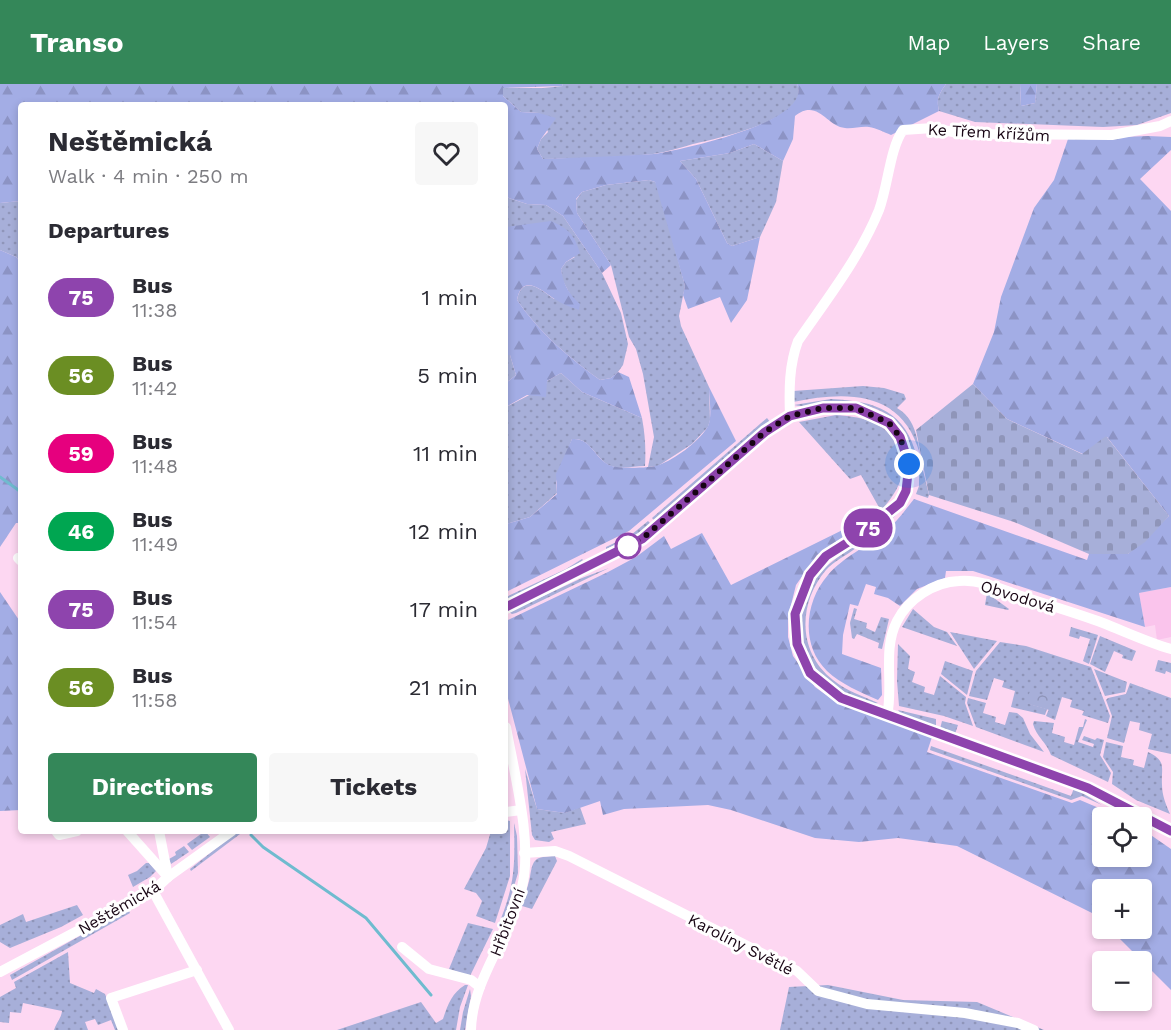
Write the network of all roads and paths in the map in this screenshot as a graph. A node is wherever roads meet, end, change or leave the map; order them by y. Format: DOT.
graph roads {
  1 [pos="1171,121"];
  2 [pos="790,416"];
  3 [pos="508,606"];
  4 [pos="1171,649"];
  5 [pos="886,716"];
  6 [pos="508,738"];
  7 [pos="521,810"];
  8 [pos="508,812"];
  9 [pos="1171,831"];
  10 [pos="131,834"];
  11 [pos="160,834"];
  12 [pos="228,834"];
  13 [pos="524,853"];
  14 [pos="168,877"];
  15 [pos="153,891"];
  16 [pos="402,947"];
  17 [pos="196,969"];
  18 [pos="0,972"];
  19 [pos="480,987"];
  20 [pos="123,1030"];
  21 [pos="229,1030"];
  22 [pos="471,1030"];
  23 [pos="1034,1030"];
  1 -- 2 [label="street, Ke Třem křížům"];
  2 -- 3 [label="street"];
  2 -- 5 [label="street"];
  4 -- 5 [label="street, Obvodová"];
  5 -- 9 [label="street"];
  6 -- 7 [label="street, Hřbitovní"];
  7 -- 8 [label="street"];
  7 -- 13 [label="street, Hřbitovní"];
  10 -- 14 [label="street"];
  11 -- 14 [label="street"];
  12 -- 14 [label="street, Neštěmická"];
  13 -- 19 [label="street, Hřbitovní"];
  13 -- 23 [label="street, Karolíny Světlé"];
  14 -- 15 [label="street, Neštěmická"];
  15 -- 17 [label="street"];
  15 -- 18 [label="street, Neštěmická"];
  16 -- 19 [label="street"];
  17 -- 20 [label="street"];
  17 -- 21 [label="street"];
  19 -- 22 [label="street, Hřbitovní"];
}
